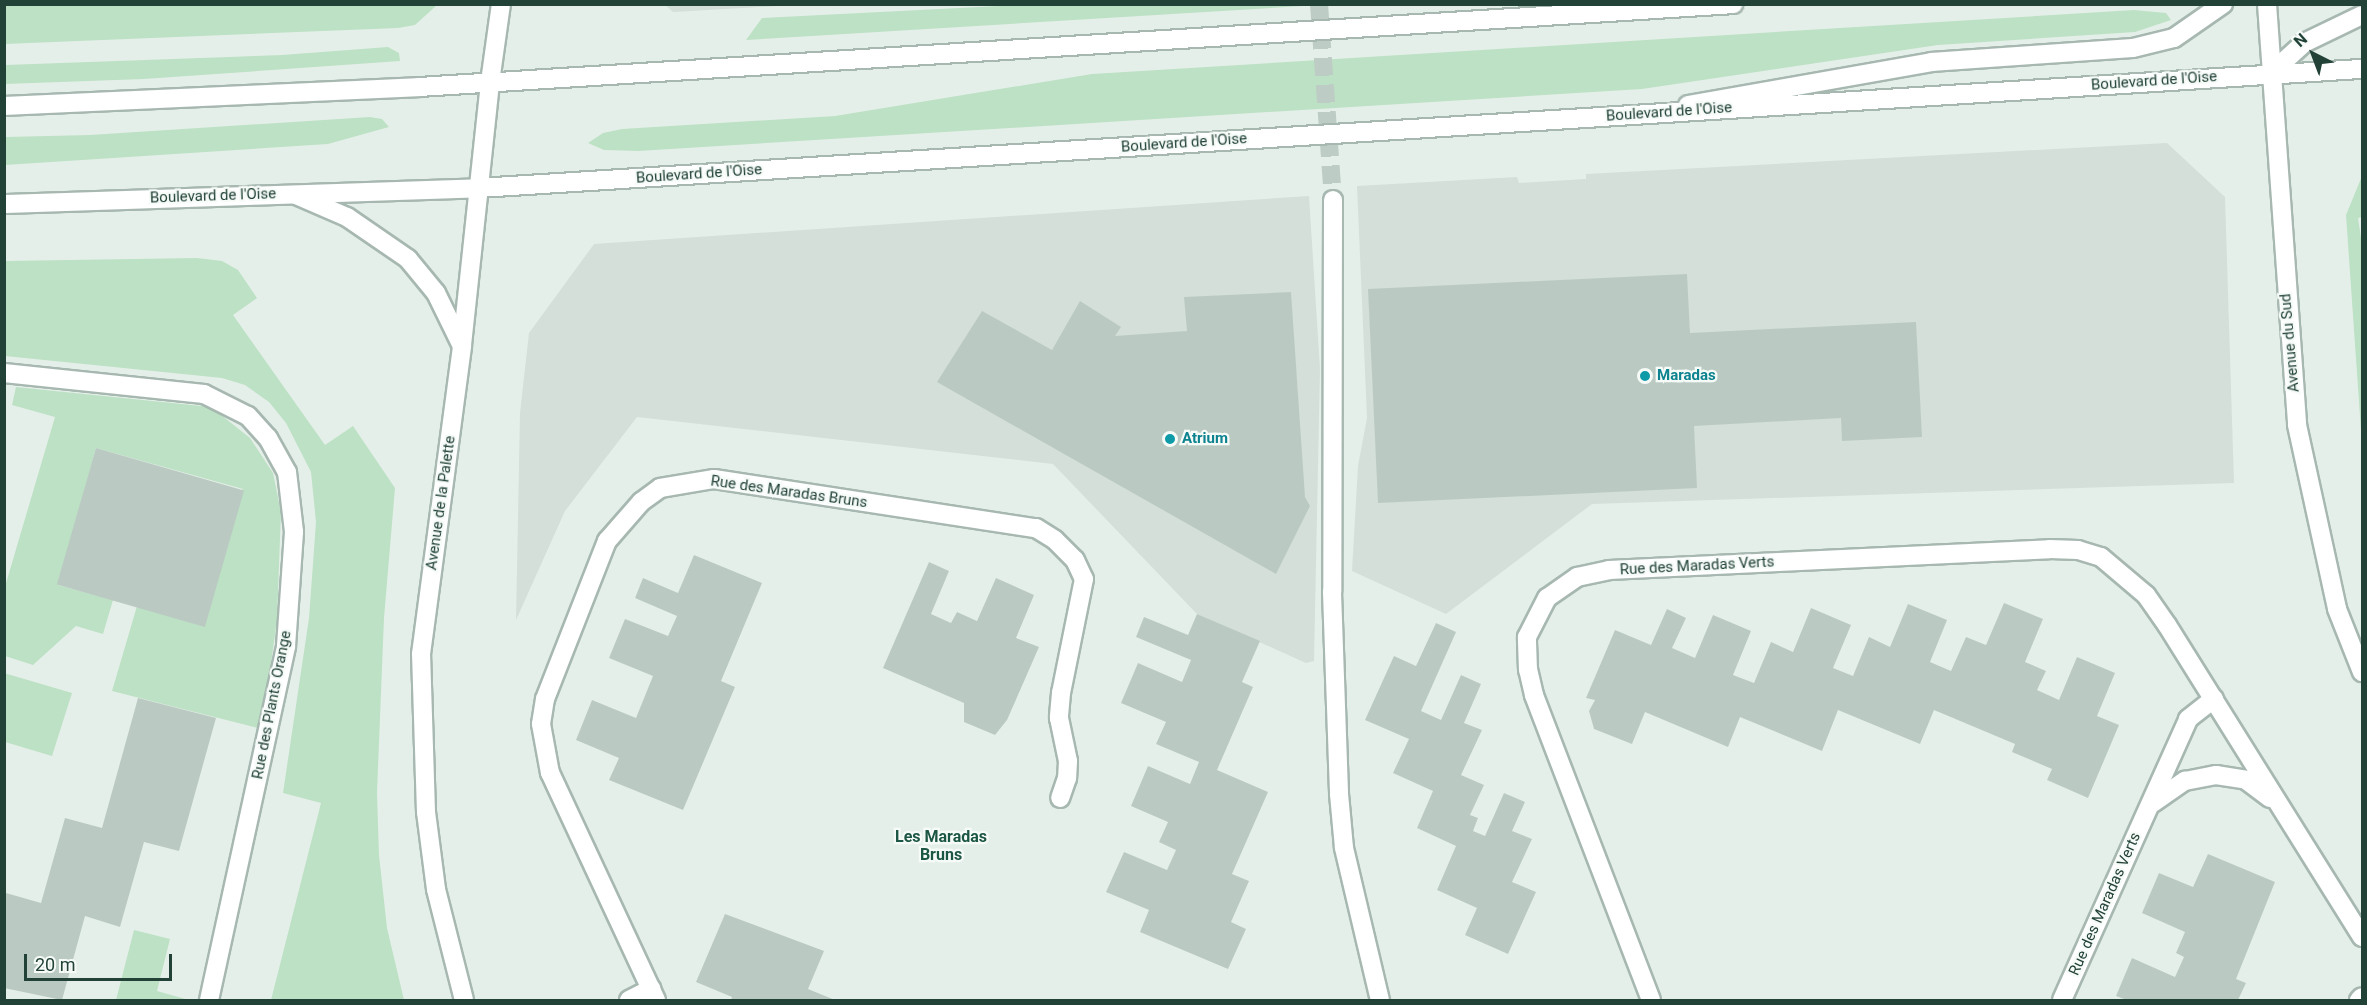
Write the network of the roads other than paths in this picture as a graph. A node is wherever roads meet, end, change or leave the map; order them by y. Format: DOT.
graph roads {
  1 [pos="501,4"];
  2 [pos="1733,4"];
  3 [pos="2223,4"];
  4 [pos="2266,4"];
  5 [pos="2362,15"];
  6 [pos="2362,69"];
  7 [pos="2270,74"];
  8 [pos="490,82"];
  9 [pos="4,106"];
  10 [pos="1639,114"];
  11 [pos="479,188"];
  12 [pos="292,194"];
  13 [pos="1333,200"];
  14 [pos="4,204"];
  15 [pos="462,345"];
  16 [pos="4,373"];
  17 [pos="2362,672"];
  18 [pos="2214,699"];
  19 [pos="1060,798"];
  20 [pos="2148,808"];
  21 [pos="2292,824"];
  22 [pos="2362,937"];
  23 [pos="654,995"];
  24 [pos="2362,997"];
  25 [pos="209,1000"];
  26 [pos="464,1000"];
  27 [pos="629,1000"];
  28 [pos="1380,1000"];
  29 [pos="1651,1000"];
  30 [pos="2062,1000"];
  31 [pos="2359,1000"];
  1 -- 8 [label="main road, Avenue de la Palette"];
  2 -- 8 [label="main road"];
  3 -- 10 [label="main road"];
  4 -- 7 [label="main road, Avenue du Sud"];
  5 -- 7 [label="main road"];
  6 -- 7 [label="main road, Boulevard de l'Oise"];
  7 -- 10 [label="main road, Boulevard de l'Oise"];
  7 -- 17 [label="main road, Avenue du Sud"];
  8 -- 9 [label="main road"];
  8 -- 11 [label="main road, Avenue de la Palette"];
  10 -- 11 [label="main road, Boulevard de l'Oise"];
  11 -- 12 [label="main road, Boulevard de l'Oise"];
  11 -- 15 [label="main road, Avenue de la Palette"];
  12 -- 14 [label="main road, Boulevard de l'Oise"];
  12 -- 15 [label="main road"];
  13 -- 28 [label="main road"];
  15 -- 26 [label="main road, Avenue de la Palette"];
  16 -- 25 [label="main road, Rue des Plants Orange"];
  18 -- 20 [label="main road, Rue des Maradas Verts"];
  18 -- 21 [label="main road, Rue des Maradas Verts"];
  18 -- 29 [label="main road, Rue des Maradas Verts"];
  19 -- 23 [label="main road, Rue des Maradas Bruns"];
  20 -- 21 [label="main road, Rue des Maradas Verts"];
  20 -- 30 [label="main road, Rue des Maradas Verts"];
  21 -- 22 [label="main road, Rue des Maradas Verts"];
  23 -- 27 [label="main road, Rue des Maradas Bruns"];
  24 -- 31 [label="main road"];
}
